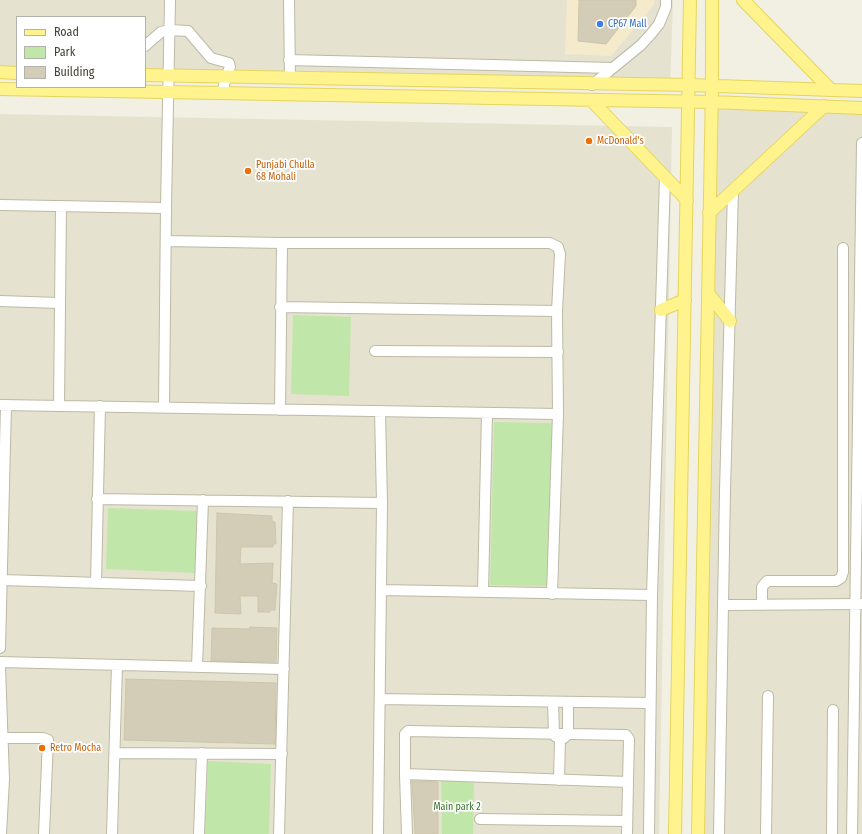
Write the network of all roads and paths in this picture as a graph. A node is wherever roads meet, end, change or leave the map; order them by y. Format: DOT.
graph roads {
  1 [pos="170,0"];
  2 [pos="289,0"];
  3 [pos="666,0"];
  4 [pos="690,0"];
  5 [pos="712,0"];
  6 [pos="742,0"];
  7 [pos="170,30"];
  8 [pos="146,45"];
  9 [pos="289,60"];
  10 [pos="613,68"];
  11 [pos="0,72"];
  12 [pos="16,72"];
  13 [pos="146,75"];
  14 [pos="169,75"];
  15 [pos="226,77"];
  16 [pos="290,78"];
  17 [pos="592,85"];
  18 [pos="689,85"];
  19 [pos="712,88"];
  20 [pos="0,89"];
  21 [pos="70,89"];
  22 [pos="831,90"];
  23 [pos="862,92"];
  24 [pos="168,93"];
  25 [pos="222,94"];
  26 [pos="591,100"];
  27 [pos="711,102"];
  28 [pos="689,103"];
  29 [pos="824,106"];
  30 [pos="862,108"];
  31 [pos="862,143"];
  32 [pos="862,172"];
  33 [pos="665,177"];
  34 [pos="733,190"];
  35 [pos="687,200"];
  36 [pos="0,205"];
  37 [pos="62,206"];
  38 [pos="166,208"];
  39 [pos="709,213"];
  40 [pos="861,237"];
  41 [pos="166,241"];
  42 [pos="282,243"];
  43 [pos="843,248"];
  44 [pos="860,280"];
  45 [pos="843,281"];
  46 [pos="708,293"];
  47 [pos="685,300"];
  48 [pos="0,301"];
  49 [pos="59,303"];
  50 [pos="280,307"];
  51 [pos="661,310"];
  52 [pos="558,311"];
  53 [pos="730,321"];
  54 [pos="375,351"];
  55 [pos="558,352"];
  56 [pos="3,405"];
  57 [pos="59,406"];
  58 [pos="100,406"];
  59 [pos="164,408"];
  60 [pos="280,410"];
  61 [pos="380,411"];
  62 [pos="487,413"];
  63 [pos="558,414"];
  64 [pos="860,427"];
  65 [pos="97,499"];
  66 [pos="203,500"];
  67 [pos="288,501"];
  68 [pos="859,502"];
  69 [pos="382,503"];
  70 [pos="1,558"];
  71 [pos="2,580"];
  72 [pos="96,583"];
  73 [pos="201,586"];
  74 [pos="381,590"];
  75 [pos="483,592"];
  76 [pos="552,594"];
  77 [pos="652,595"];
  78 [pos="859,604"];
  79 [pos="723,605"];
  80 [pos="762,605"];
  81 [pos="0,648"];
  82 [pos="0,662"];
  83 [pos="117,664"];
  84 [pos="0,667"];
  85 [pos="197,667"];
  86 [pos="284,669"];
  87 [pos="768,696"];
  88 [pos="380,699"];
  89 [pos="858,701"];
  90 [pos="553,702"];
  91 [pos="568,702"];
  92 [pos="650,703"];
  93 [pos="833,710"];
  94 [pos="1,735"];
  95 [pos="560,735"];
  96 [pos="115,753"];
  97 [pos="202,753"];
  98 [pos="282,754"];
  99 [pos="406,774"];
  100 [pos="559,780"];
  101 [pos="628,782"];
  102 [pos="480,819"];
  103 [pos="627,821"];
  104 [pos="2,834"];
  105 [pos="44,834"];
  106 [pos="112,834"];
  107 [pos="199,834"];
  108 [pos="279,834"];
  109 [pos="378,834"];
  110 [pos="407,834"];
  111 [pos="627,834"];
  112 [pos="649,834"];
  113 [pos="675,834"];
  114 [pos="698,834"];
  115 [pos="720,834"];
  116 [pos="766,834"];
  117 [pos="832,834"];
  118 [pos="852,834"];
  1 -- 7 [label="street"];
  2 -- 9 [label="street"];
  3 -- 10 [label="street"];
  4 -- 18 [label="main road"];
  5 -- 19 [label="main road"];
  6 -- 22 [label="main road"];
  7 -- 8 [label="street"];
  7 -- 14 [label="street"];
  7 -- 15 [label="street"];
  9 -- 10 [label="street"];
  9 -- 16 [label="street"];
  10 -- 17 [label="street"];
  11 -- 12 [label="main road"];
  13 -- 14 [label="main road"];
  14 -- 15 [label="main road"];
  14 -- 24 [label="street"];
  15 -- 16 [label="main road"];
  15 -- 25 [label="street"];
  16 -- 17 [label="main road"];
  17 -- 18 [label="main road"];
  18 -- 19 [label="main road"];
  18 -- 28 [label="main road"];
  19 -- 22 [label="main road"];
  19 -- 27 [label="main road"];
  20 -- 21 [label="main road"];
  21 -- 24 [label="main road"];
  22 -- 23 [label="main road"];
  24 -- 25 [label="main road"];
  24 -- 38 [label="street"];
  25 -- 26 [label="main road"];
  26 -- 28 [label="main road"];
  26 -- 33 [label="main road"];
  27 -- 28 [label="main road"];
  27 -- 29 [label="main road"];
  27 -- 39 [label="main road"];
  28 -- 35 [label="main road"];
  29 -- 30 [label="main road"];
  29 -- 34 [label="main road"];
  31 -- 32 [label="street"];
  32 -- 40 [label="street"];
  33 -- 35 [label="main road"];
  33 -- 51 [label="street"];
  34 -- 39 [label="main road"];
  34 -- 53 [label="street"];
  35 -- 47 [label="main road"];
  36 -- 37 [label="street"];
  37 -- 38 [label="street"];
  37 -- 49 [label="street"];
  38 -- 41 [label="street"];
  39 -- 46 [label="main road"];
  40 -- 44 [label="street"];
  41 -- 42 [label="street"];
  41 -- 59 [label="street"];
  42 -- 50 [label="street"];
  42 -- 52 [label="street"];
  43 -- 45 [label="street"];
  44 -- 45 [label="street"];
  44 -- 64 [label="street"];
  45 -- 80 [label="street"];
  46 -- 53 [label="main road"];
  46 -- 114 [label="main road"];
  47 -- 51 [label="main road"];
  47 -- 113 [label="main road"];
  48 -- 49 [label="street"];
  49 -- 57 [label="street"];
  50 -- 52 [label="street"];
  50 -- 60 [label="street"];
  51 -- 77 [label="street"];
  52 -- 55 [label="street"];
  53 -- 79 [label="street"];
  54 -- 55 [label="street"];
  55 -- 63 [label="street"];
  56 -- 57 [label="street"];
  56 -- 70 [label="street"];
  57 -- 58 [label="street"];
  58 -- 59 [label="street"];
  58 -- 65 [label="street"];
  59 -- 60 [label="street"];
  60 -- 61 [label="street"];
  61 -- 62 [label="street"];
  61 -- 69 [label="street"];
  62 -- 63 [label="street"];
  62 -- 75 [label="street"];
  63 -- 76 [label="street"];
  64 -- 68 [label="street"];
  65 -- 66 [label="street"];
  65 -- 72 [label="street"];
  66 -- 67 [label="street"];
  66 -- 73 [label="street"];
  67 -- 69 [label="street"];
  67 -- 86 [label="street"];
  68 -- 78 [label="street"];
  69 -- 74 [label="street"];
  70 -- 71 [label="street"];
  71 -- 72 [label="street"];
  71 -- 81 [label="street"];
  72 -- 73 [label="street"];
  73 -- 85 [label="street"];
  74 -- 75 [label="street"];
  74 -- 88 [label="street"];
  75 -- 76 [label="street"];
  76 -- 77 [label="street"];
  77 -- 92 [label="street"];
  78 -- 80 [label="street"];
  78 -- 89 [label="street"];
  79 -- 80 [label="street"];
  79 -- 115 [label="street"];
  82 -- 83 [label="street"];
  83 -- 85 [label="street"];
  83 -- 96 [label="street"];
  84 -- 94 [label="street"];
  85 -- 86 [label="street"];
  86 -- 98 [label="street"];
  87 -- 116 [label="street"];
  88 -- 90 [label="street"];
  88 -- 109 [label="street"];
  89 -- 118 [label="street"];
  90 -- 91 [label="street"];
  90 -- 95 [label="street"];
  91 -- 92 [label="street"];
  91 -- 95 [label="street"];
  92 -- 112 [label="street"];
  93 -- 117 [label="street"];
  94 -- 104 [label="street"];
  94 -- 105 [label="street"];
  95 -- 99 [label="street"];
  95 -- 100 [label="street"];
  95 -- 101 [label="street"];
  96 -- 97 [label="street"];
  96 -- 106 [label="street"];
  97 -- 98 [label="street"];
  97 -- 107 [label="street"];
  98 -- 108 [label="street"];
  99 -- 100 [label="street"];
  99 -- 110 [label="street"];
  100 -- 101 [label="street"];
  101 -- 103 [label="street"];
  102 -- 103 [label="street"];
  103 -- 111 [label="street"];
}
